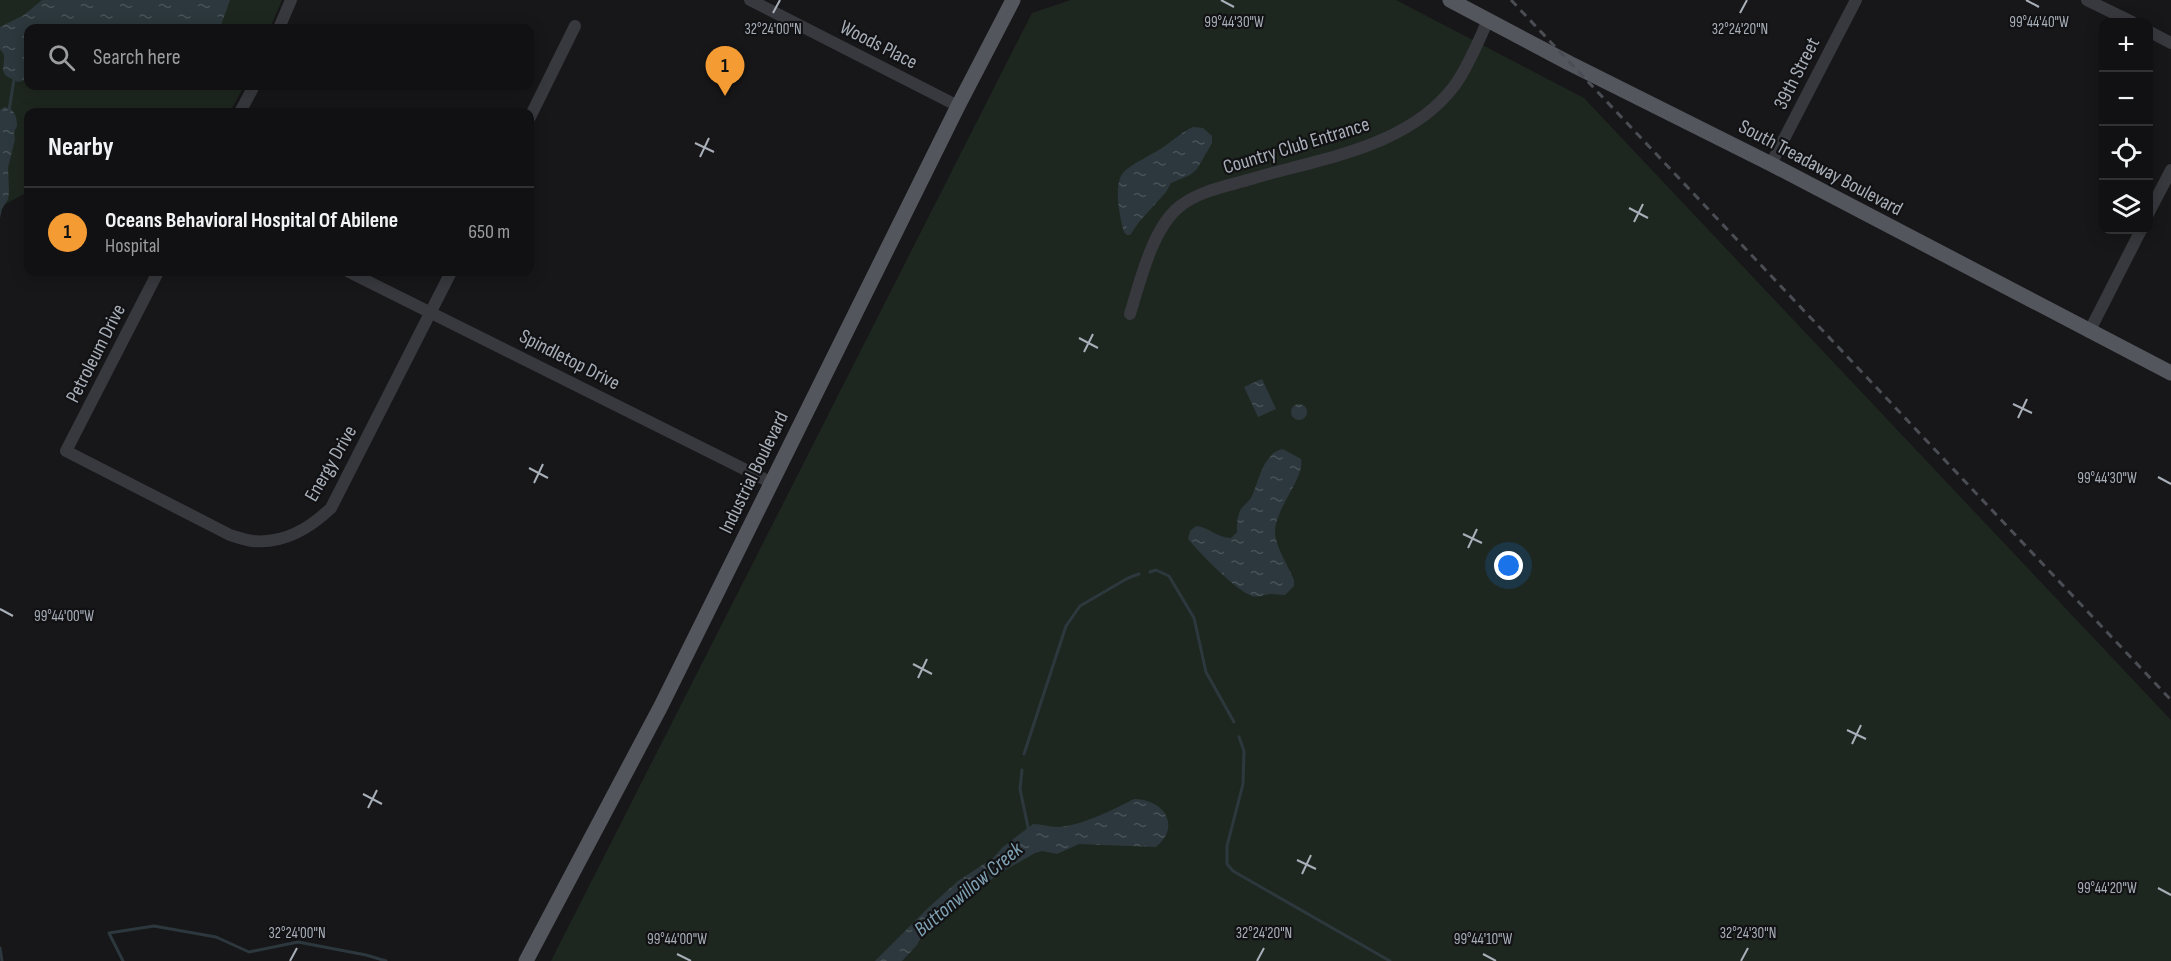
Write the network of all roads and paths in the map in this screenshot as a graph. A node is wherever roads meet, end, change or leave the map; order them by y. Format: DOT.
graph roads {
  1 [pos="291,0"];
  2 [pos="750,0"];
  3 [pos="1013,0"];
  4 [pos="1450,0"];
  5 [pos="1856,0"];
  6 [pos="2087,0"];
  7 [pos="2124,18"];
  8 [pos="1488,20"];
  9 [pos="281,24"];
  10 [pos="575,26"];
  11 [pos="2153,34"];
  12 [pos="2171,43"];
  13 [pos="252,90"];
  14 [pos="958,106"];
  15 [pos="242,108"];
  16 [pos="534,109"];
  17 [pos="1772,164"];
  18 [pos="2171,170"];
  19 [pos="2153,204"];
  20 [pos="2139,234"];
  21 [pos="157,276"];
  22 [pos="357,276"];
  23 [pos="449,276"];
  24 [pos="430,313"];
  25 [pos="1130,314"];
  26 [pos="2089,332"];
  27 [pos="2171,373"];
  28 [pos="66,451"];
  29 [pos="772,483"];
  30 [pos="526,961"];
  1 -- 9 [label="street"];
  2 -- 14 [label="street, Woods Place"];
  3 -- 14 [label="main road, Industrial Boulevard"];
  4 -- 8 [label="main road, South Treadaway Boulevard"];
  5 -- 17 [label="street, 39th Street"];
  6 -- 7 [label="street"];
  8 -- 17 [label="main road, South Treadaway Boulevard"];
  8 -- 25 [label="street, Country Club Entrance"];
  10 -- 16 [label="street"];
  11 -- 12 [label="street"];
  13 -- 15 [label="street"];
  14 -- 29 [label="main road, Industrial Boulevard"];
  17 -- 26 [label="main road, South Treadaway Boulevard"];
  18 -- 19 [label="street"];
  20 -- 26 [label="street"];
  21 -- 28 [label="street, Petroleum Drive"];
  22 -- 24 [label="street, Spindletop Drive"];
  23 -- 24 [label="street, Energy Drive"];
  24 -- 28 [label="street, Energy Drive"];
  24 -- 29 [label="street, Spindletop Drive"];
  26 -- 27 [label="main road, South Treadaway Boulevard"];
  29 -- 30 [label="main road, Industrial Boulevard"];
}
